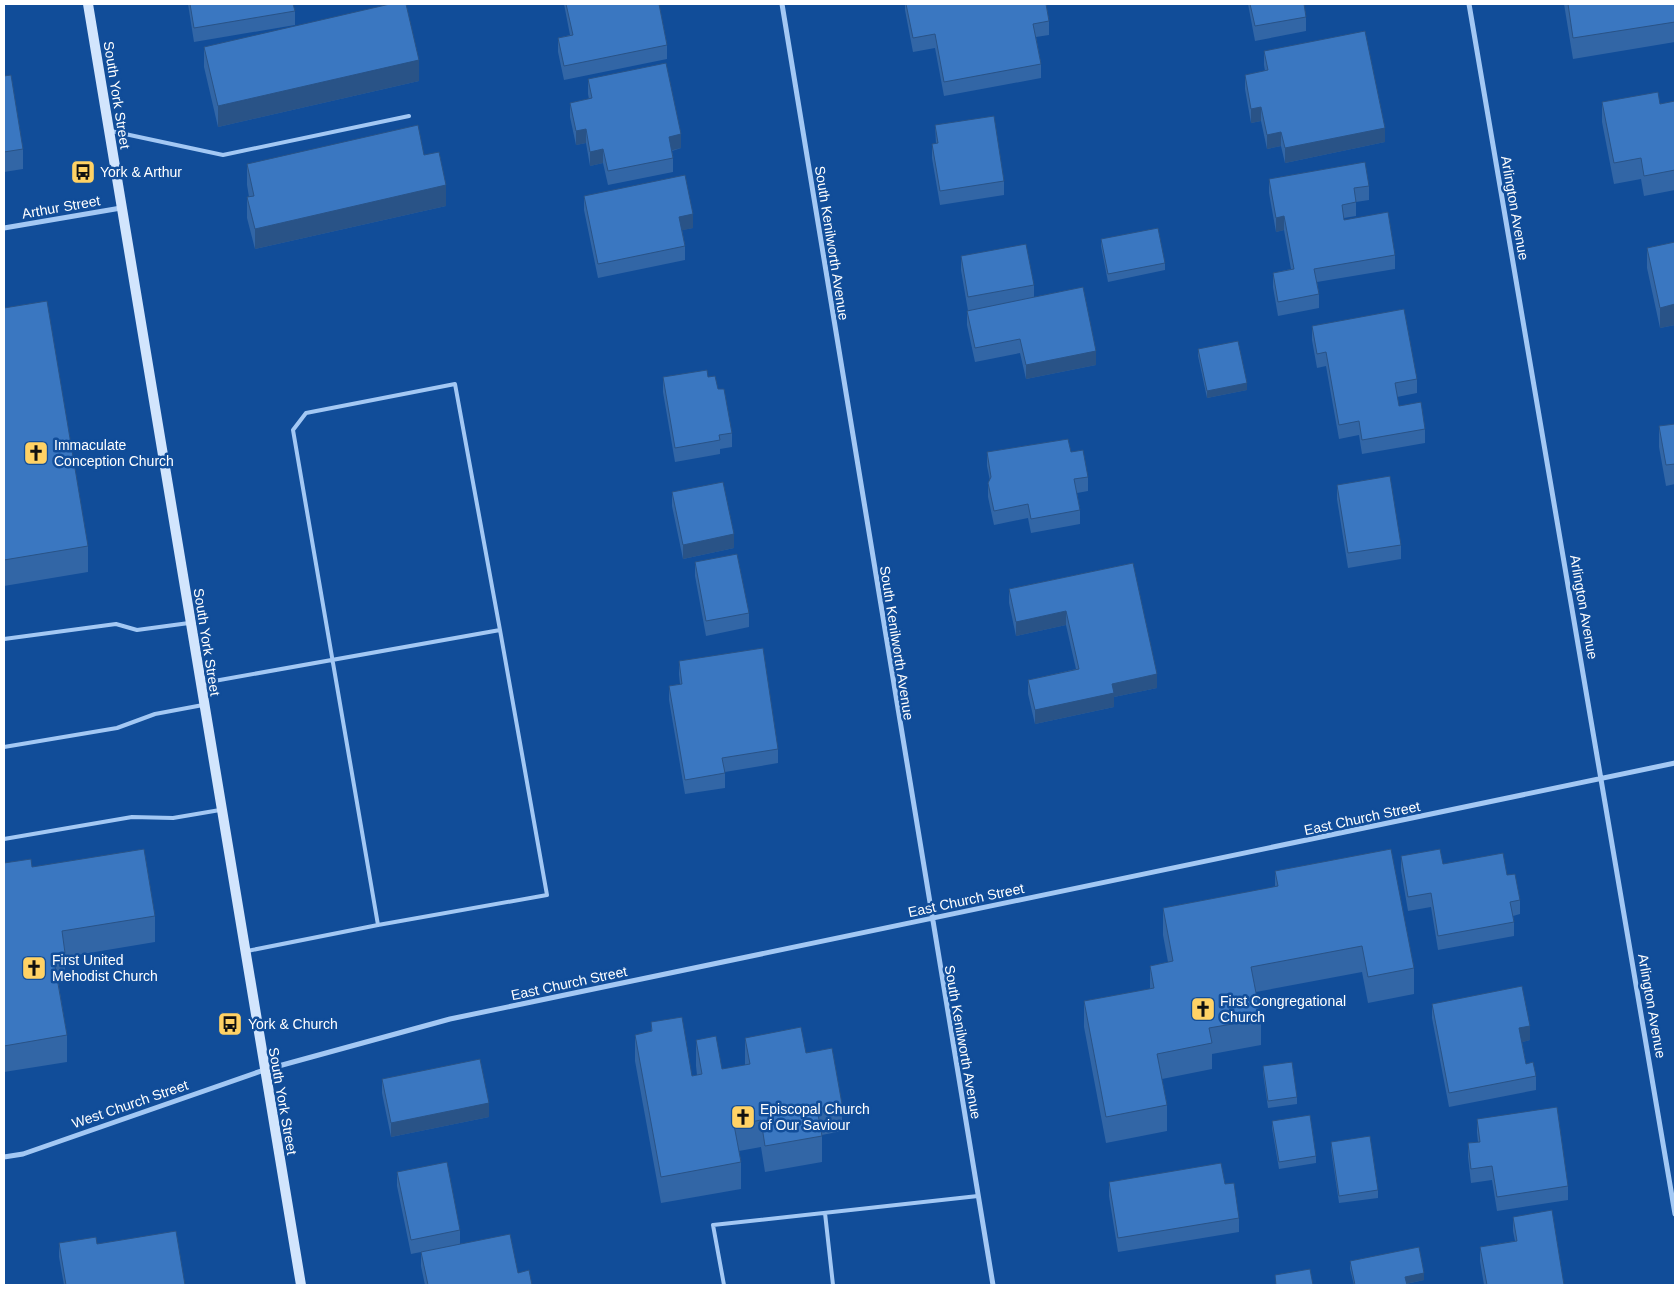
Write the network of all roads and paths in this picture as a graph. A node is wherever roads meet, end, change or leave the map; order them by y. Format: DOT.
graph roads {
  1 [pos="88,4"];
  2 [pos="782,4"];
  3 [pos="1469,4"];
  4 [pos="409,116"];
  5 [pos="108,130"];
  6 [pos="121,208"];
  7 [pos="4,228"];
  8 [pos="190,623"];
  9 [pos="500,630"];
  10 [pos="4,639"];
  11 [pos="333,660"];
  12 [pos="200,683"];
  13 [pos="203,705"];
  14 [pos="4,747"];
  15 [pos="1675,763"];
  16 [pos="1602,778"];
  17 [pos="220,810"];
  18 [pos="4,839"];
  19 [pos="931,918"];
  20 [pos="378,925"];
  21 [pos="245,951"];
  22 [pos="264,1070"];
  23 [pos="4,1157"];
  24 [pos="978,1196"];
  25 [pos="825,1213"];
  26 [pos="1675,1214"];
  27 [pos="301,1285"];
  28 [pos="724,1285"];
  29 [pos="833,1285"];
  30 [pos="993,1285"];
  1 -- 5 [label="main road, South York Street"];
  2 -- 19 [label="street, South Kenilworth Avenue"];
  3 -- 16 [label="street, Arlington Avenue"];
  4 -- 5 [label="lane"];
  5 -- 6 [label="main road, South York Street"];
  6 -- 7 [label="street, Arthur Street"];
  6 -- 8 [label="main road, South York Street"];
  8 -- 10 [label="lane"];
  8 -- 12 [label="main road, South York Street"];
  9 -- 11 [label="lane"];
  9 -- 11 [label="lane"];
  9 -- 20 [label="lane"];
  11 -- 12 [label="lane"];
  11 -- 20 [label="lane"];
  12 -- 13 [label="main road, South York Street"];
  13 -- 14 [label="lane"];
  13 -- 17 [label="main road, South York Street"];
  15 -- 16 [label="street, East Church Street"];
  16 -- 19 [label="street, East Church Street"];
  16 -- 26 [label="street, Arlington Avenue"];
  17 -- 18 [label="lane"];
  17 -- 21 [label="main road, South York Street"];
  19 -- 22 [label="street, East Church Street"];
  19 -- 24 [label="street, South Kenilworth Avenue"];
  20 -- 21 [label="lane"];
  21 -- 22 [label="main road, South York Street"];
  22 -- 23 [label="street, West Church Street"];
  22 -- 27 [label="main road, South York Street"];
  24 -- 25 [label="lane"];
  24 -- 30 [label="street, South Kenilworth Avenue"];
  25 -- 28 [label="lane"];
  25 -- 29 [label="lane"];
}
